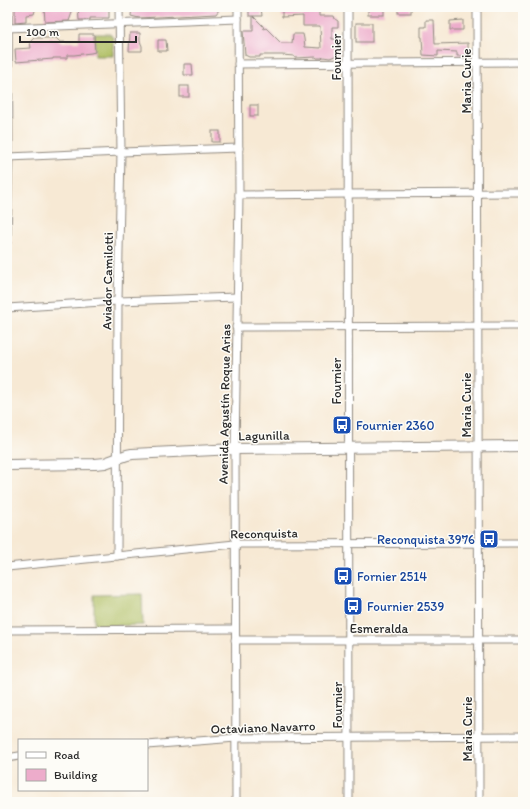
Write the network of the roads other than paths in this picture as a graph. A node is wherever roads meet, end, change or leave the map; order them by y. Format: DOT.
graph roads {
  1 [pos="8,7"];
  2 [pos="119,7"];
  3 [pos="238,7"];
  4 [pos="348,7"];
  5 [pos="477,7"];
  6 [pos="238,19"];
  7 [pos="119,24"];
  8 [pos="8,28"];
  9 [pos="348,62"];
  10 [pos="478,62"];
  11 [pos="523,62"];
  12 [pos="238,64"];
  13 [pos="239,148"];
  14 [pos="122,152"];
  15 [pos="8,154"];
  16 [pos="478,193"];
  17 [pos="523,193"];
  18 [pos="348,194"];
  19 [pos="239,196"];
  20 [pos="7,242"];
  21 [pos="237,297"];
  22 [pos="118,301"];
  23 [pos="7,308"];
  24 [pos="348,326"];
  25 [pos="478,326"];
  26 [pos="523,326"];
  27 [pos="236,327"];
  28 [pos="523,446"];
  29 [pos="348,447"];
  30 [pos="478,447"];
  31 [pos="234,449"];
  32 [pos="117,459"];
  33 [pos="7,465"];
  34 [pos="349,543"];
  35 [pos="479,543"];
  36 [pos="523,543"];
  37 [pos="235,544"];
  38 [pos="117,556"];
  39 [pos="7,567"];
  40 [pos="235,629"];
  41 [pos="7,630"];
  42 [pos="235,640"];
  43 [pos="349,640"];
  44 [pos="479,640"];
  45 [pos="523,640"];
  46 [pos="479,736"];
  47 [pos="523,736"];
  48 [pos="349,737"];
  49 [pos="236,738"];
  50 [pos="148,745"];
  51 [pos="18,756"];
  52 [pos="7,758"];
  53 [pos="236,802"];
  54 [pos="349,802"];
  55 [pos="479,802"];
  1 -- 8 [label="street"];
  2 -- 7 [label="street, Aviador Camilotti"];
  3 -- 6 [label="street, Avenida Agustín Roque Arias"];
  4 -- 9 [label="street, Fournier"];
  5 -- 10 [label="street, Maria Curie"];
  6 -- 7 [label="street"];
  6 -- 12 [label="street, Avenida Agustín Roque Arias"];
  7 -- 8 [label="street"];
  7 -- 14 [label="street, Aviador Camilotti"];
  8 -- 15 [label="street"];
  9 -- 10 [label="street"];
  9 -- 12 [label="street"];
  9 -- 18 [label="street, Fournier"];
  10 -- 11 [label="street"];
  10 -- 16 [label="street, Maria Curie"];
  12 -- 13 [label="street, Avenida Agustín Roque Arias"];
  13 -- 14 [label="street"];
  13 -- 19 [label="street, Avenida Agustín Roque Arias"];
  14 -- 15 [label="street"];
  14 -- 22 [label="street, Aviador Camilotti"];
  15 -- 20 [label="street"];
  16 -- 17 [label="street"];
  16 -- 18 [label="street"];
  16 -- 25 [label="street, Maria Curie"];
  18 -- 19 [label="street"];
  18 -- 24 [label="street, Fournier"];
  19 -- 21 [label="street, Avenida Agustín Roque Arias"];
  21 -- 22 [label="street"];
  21 -- 27 [label="street, Avenida Agustín Roque Arias"];
  22 -- 23 [label="street"];
  22 -- 32 [label="street, Aviador Camilotti"];
  24 -- 25 [label="street"];
  24 -- 27 [label="street"];
  24 -- 29 [label="street, Fournier"];
  25 -- 26 [label="street"];
  25 -- 30 [label="street, Maria Curie"];
  27 -- 31 [label="street, Avenida Agustín Roque Arias"];
  28 -- 30 [label="main road, Lagunilla"];
  29 -- 30 [label="main road, Lagunilla"];
  29 -- 31 [label="main road, Lagunilla"];
  29 -- 34 [label="street, Fournier"];
  30 -- 35 [label="street, Maria Curie"];
  31 -- 32 [label="main road, Lagunilla"];
  31 -- 37 [label="street, Avenida Agustín Roque Arias"];
  32 -- 33 [label="main road, Lagunilla"];
  32 -- 38 [label="street, Aviador Camilotti"];
  34 -- 35 [label="street, Reconquista"];
  34 -- 37 [label="street, Reconquista"];
  34 -- 43 [label="street, Fournier"];
  35 -- 36 [label="street, Reconquista"];
  35 -- 44 [label="street, Maria Curie"];
  37 -- 38 [label="street, Reconquista"];
  37 -- 40 [label="street, Avenida Agustín Roque Arias"];
  38 -- 39 [label="street, Reconquista"];
  40 -- 41 [label="street"];
  40 -- 42 [label="street, Avenida Agustín Roque Arias"];
  42 -- 43 [label="street, Esmeralda"];
  42 -- 49 [label="street, Avenida Agustín Roque Arias"];
  43 -- 44 [label="street, Esmeralda"];
  43 -- 48 [label="street, Fournier"];
  44 -- 45 [label="street, Esmeralda"];
  44 -- 46 [label="street, Maria Curie"];
  46 -- 47 [label="street, Octaviano Navarro"];
  46 -- 48 [label="street, Octaviano Navarro"];
  46 -- 55 [label="street, Maria Curie"];
  48 -- 49 [label="street, Octaviano Navarro"];
  48 -- 54 [label="street, Fournier"];
  49 -- 50 [label="street, Octaviano Navarro"];
  49 -- 53 [label="street, Avenida Agustín Roque Arias"];
  51 -- 52 [label="street"];
}
